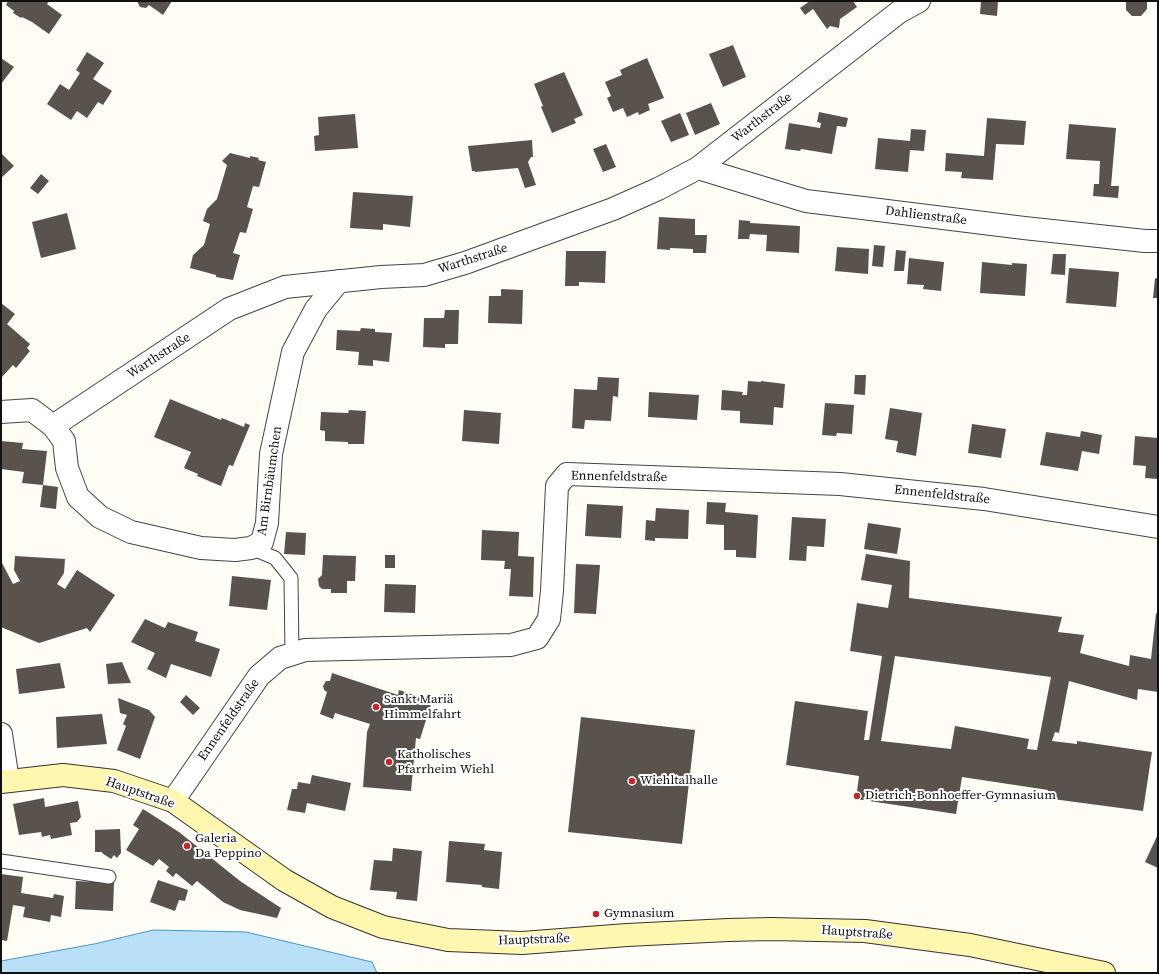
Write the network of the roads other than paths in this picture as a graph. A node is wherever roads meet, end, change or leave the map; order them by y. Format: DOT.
graph roads {
  1 [pos="919,1"];
  2 [pos="895,7"];
  3 [pos="698,168"];
  4 [pos="1158,241"];
  5 [pos="339,281"];
  6 [pos="1,412"];
  7 [pos="53,426"];
  8 [pos="1158,526"];
  9 [pos="252,548"];
  10 [pos="292,654"];
  11 [pos="1,734"];
  12 [pos="5,781"];
  13 [pos="173,801"];
  14 [pos="1,861"];
  15 [pos="110,877"];
  16 [pos="1104,973"];
  1 -- 2 [label="street, Warthstraße"];
  2 -- 3 [label="street, Warthstraße"];
  3 -- 4 [label="street, Dahlienstraße"];
  3 -- 5 [label="street, Warthstraße"];
  5 -- 7 [label="street, Warthstraße"];
  5 -- 9 [label="street, Am Birnbäumchen"];
  6 -- 7 [label="street"];
  7 -- 9 [label="street, Am Birnbäumchen"];
  8 -- 10 [label="street, Ennenfeldstraße"];
  9 -- 10 [label="lane"];
  10 -- 13 [label="street, Ennenfeldstraße"];
  11 -- 12 [label="street"];
  12 -- 13 [label="street, Hauptstraße"];
  13 -- 16 [label="street, Hauptstraße"];
  14 -- 15 [label="lane"];
}
